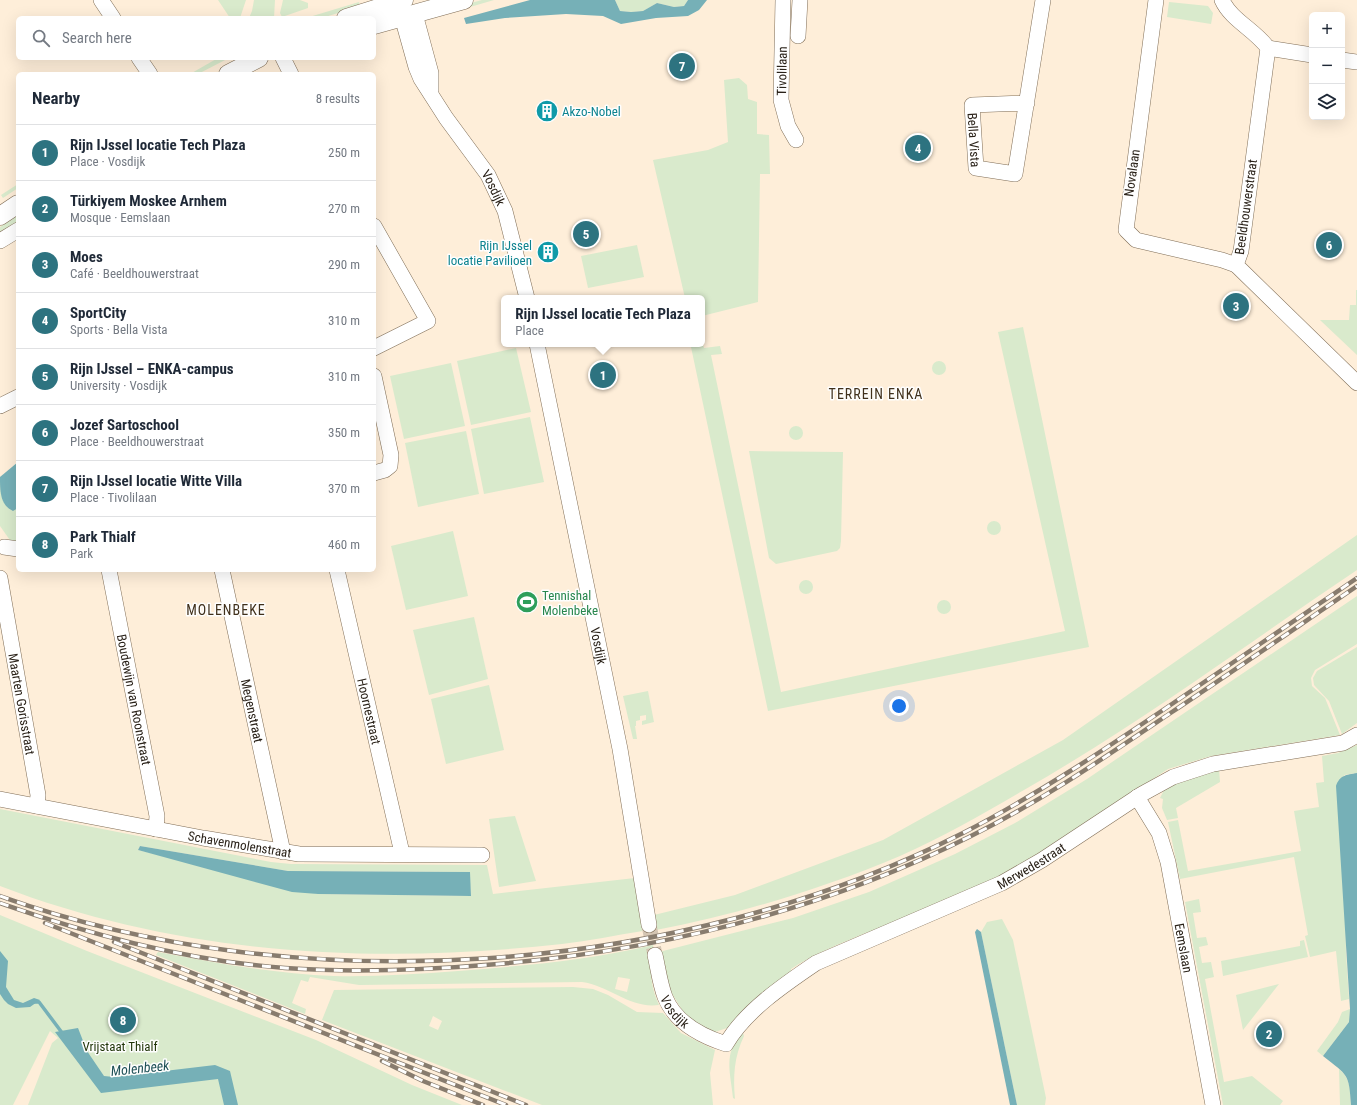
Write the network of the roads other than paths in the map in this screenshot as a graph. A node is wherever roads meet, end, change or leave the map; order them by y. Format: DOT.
graph roads {
  1 [pos="101,0"];
  2 [pos="464,0"];
  3 [pos="783,0"];
  4 [pos="800,0"];
  5 [pos="1043,0"];
  6 [pos="1156,0"];
  7 [pos="1222,0"];
  8 [pos="407,10"];
  9 [pos="112,16"];
  10 [pos="361,16"];
  11 [pos="376,24"];
  12 [pos="798,36"];
  13 [pos="1268,48"];
  14 [pos="1309,55"];
  15 [pos="140,60"];
  16 [pos="255,60"];
  17 [pos="284,60"];
  18 [pos="1345,60"];
  19 [pos="1357,62"];
  20 [pos="149,72"];
  21 [pos="232,72"];
  22 [pos="290,72"];
  23 [pos="1027,103"];
  24 [pos="796,140"];
  25 [pos="16,205"];
  26 [pos="0,216"];
  27 [pos="376,230"];
  28 [pos="16,231"];
  29 [pos="0,241"];
  30 [pos="1236,265"];
  31 [pos="526,295"];
  32 [pos="376,347"];
  33 [pos="538,347"];
  34 [pos="1357,383"];
  35 [pos="376,385"];
  36 [pos="16,398"];
  37 [pos="0,406"];
  38 [pos="376,472"];
  39 [pos="109,572"];
  40 [pos="222,572"];
  41 [pos="337,572"];
  42 [pos="0,578"];
  43 [pos="1357,735"];
  44 [pos="1137,797"];
  45 [pos="0,799"];
  46 [pos="37,806"];
  47 [pos="156,829"];
  48 [pos="284,852"];
  49 [pos="402,853"];
  50 [pos="482,854"];
  51 [pos="649,925"];
  52 [pos="655,955"];
  53 [pos="726,1044"];
  54 [pos="1213,1105"];
  1 -- 9 [label="street"];
  2 -- 8 [label="main road"];
  3 -- 24 [label="street, Tivolilaan"];
  4 -- 12 [label="street, Tivolilaan"];
  5 -- 23 [label="street, Bella Vista"];
  6 -- 30 [label="street, Novalaan"];
  7 -- 13 [label="street"];
  8 -- 10 [label="main road"];
  8 -- 11 [label="main road"];
  8 -- 31 [label="street, Vosdijk"];
  13 -- 14 [label="street"];
  13 -- 30 [label="street, Beeldhouwerstraat"];
  15 -- 20 [label="street"];
  16 -- 21 [label="main road"];
  17 -- 22 [label="street"];
  18 -- 19 [label="street"];
  23 -- 23 [label="street, Bella Vista"];
  25 -- 26 [label="main road"];
  27 -- 32 [label="street"];
  28 -- 29 [label="street"];
  30 -- 34 [label="street, Beeldhouwerstraat"];
  33 -- 51 [label="street, Vosdijk"];
  35 -- 38 [label="street"];
  36 -- 37 [label="street"];
  39 -- 47 [label="street, Boudewijn van Roonstraat"];
  40 -- 48 [label="street, Megenstraat"];
  41 -- 49 [label="street, Hoornestraat"];
  42 -- 46 [label="street, Maarten Gorisstraat"];
  43 -- 44 [label="street, Merwedestraat"];
  44 -- 53 [label="street, Merwedestraat"];
  44 -- 54 [label="street, Eemslaan"];
  45 -- 46 [label="street, Schavenmolenstraat"];
  46 -- 47 [label="street, Schavenmolenstraat"];
  47 -- 48 [label="street, Schavenmolenstraat"];
  48 -- 49 [label="street, Schavenmolenstraat"];
  49 -- 50 [label="street, Schavenmolenstraat"];
  52 -- 53 [label="street, Vosdijk"];
}
